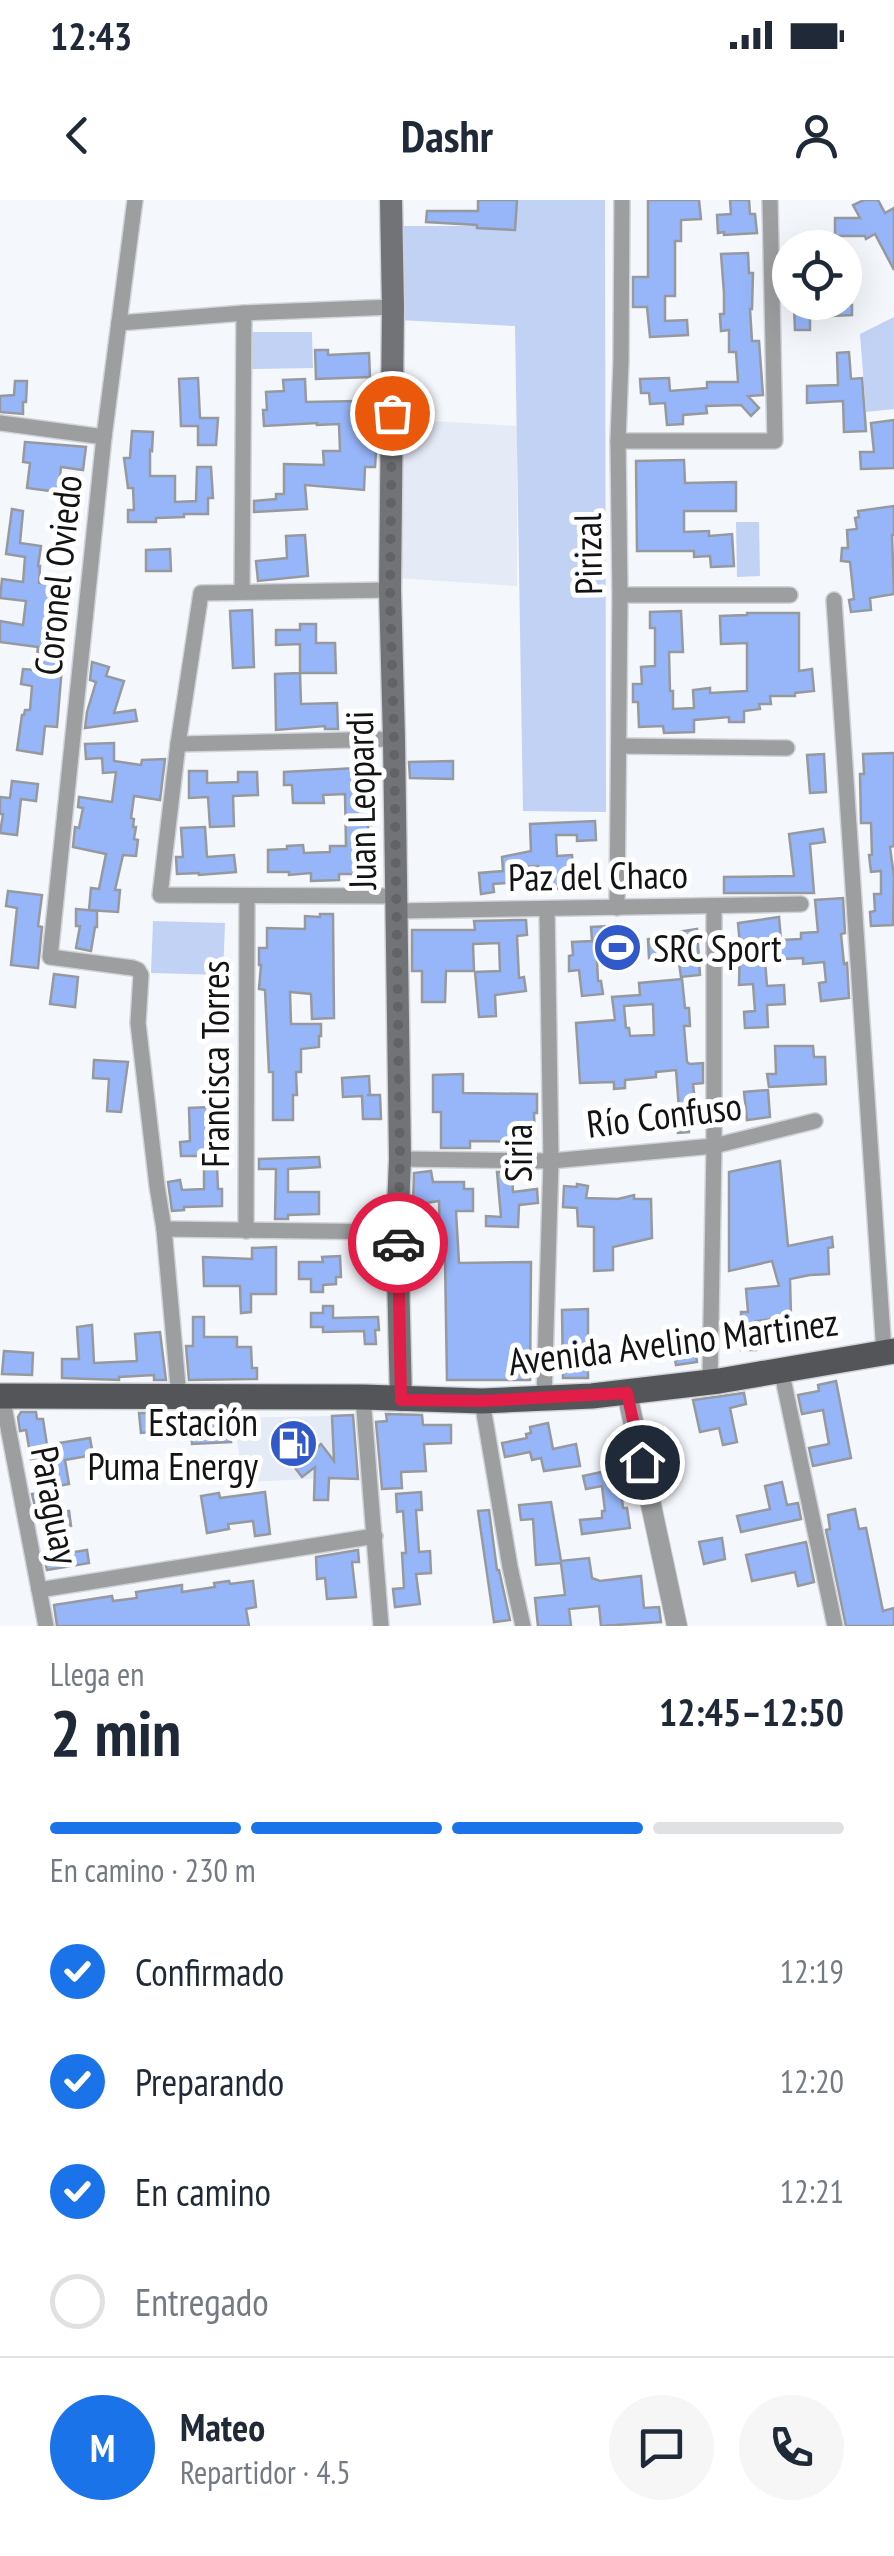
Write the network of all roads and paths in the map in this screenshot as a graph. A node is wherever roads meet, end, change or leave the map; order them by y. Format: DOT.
graph roads {
  1 [pos="135,200"];
  2 [pos="391,200"];
  3 [pos="622,200"];
  4 [pos="770,200"];
  5 [pos="393,307"];
  6 [pos="244,313"];
  7 [pos="119,323"];
  8 [pos="0,423"];
  9 [pos="104,438"];
  10 [pos="618,441"];
  11 [pos="390,590"];
  12 [pos="242,592"];
  13 [pos="620,595"];
  14 [pos="790,595"];
  15 [pos="834,600"];
  16 [pos="394,739"];
  17 [pos="178,744"];
  18 [pos="620,746"];
  19 [pos="786,748"];
  20 [pos="247,896"];
  21 [pos="396,903"];
  22 [pos="801,904"];
  23 [pos="714,906"];
  24 [pos="617,908"];
  25 [pos="547,909"];
  26 [pos="815,1120"];
  27 [pos="714,1146"];
  28 [pos="400,1159"];
  29 [pos="550,1160"];
  30 [pos="164,1229"];
  31 [pos="246,1231"];
  32 [pos="398,1232"];
  33 [pos="889,1352"];
  34 [pos="781,1369"];
  35 [pos="710,1382"];
  36 [pos="627,1393"];
  37 [pos="1,1396"];
  38 [pos="179,1397"];
  39 [pos="364,1397"];
  40 [pos="544,1398"];
  41 [pos="401,1400"];
  42 [pos="482,1401"];
  43 [pos="375,1536"];
  44 [pos="39,1590"];
  45 [pos="46,1626"];
  46 [pos="381,1626"];
  47 [pos="523,1626"];
  48 [pos="677,1626"];
  49 [pos="835,1626"];
  1 -- 7 [label="street, Coronel Oviedo"];
  2 -- 5 [label="main road, Juan Leopardi"];
  3 -- 10 [label="street, Pirizal"];
  4 -- 10 [label="street"];
  5 -- 6 [label="street"];
  5 -- 11 [label="main road, Juan Leopardi"];
  6 -- 7 [label="street"];
  6 -- 12 [label="street"];
  7 -- 9 [label="street, Coronel Oviedo"];
  8 -- 9 [label="street"];
  9 -- 30 [label="street, Coronel Oviedo"];
  10 -- 13 [label="street, Pirizal"];
  11 -- 12 [label="street"];
  11 -- 16 [label="main road, Juan Leopardi"];
  12 -- 17 [label="street"];
  13 -- 14 [label="street"];
  13 -- 18 [label="street, Pirizal"];
  15 -- 33 [label="street"];
  16 -- 17 [label="street"];
  16 -- 21 [label="main road, Juan Leopardi"];
  17 -- 20 [label="street, Paz del Chaco"];
  18 -- 19 [label="street"];
  18 -- 24 [label="street, Pirizal"];
  20 -- 21 [label="street, Paz del Chaco"];
  20 -- 31 [label="street, Francisca Torres"];
  21 -- 25 [label="street, Paz del Chaco"];
  21 -- 28 [label="main road, Juan Leopardi"];
  22 -- 23 [label="street, Paz del Chaco"];
  23 -- 24 [label="street, Paz del Chaco"];
  23 -- 27 [label="street"];
  24 -- 25 [label="street, Paz del Chaco"];
  25 -- 29 [label="street, Siria"];
  26 -- 27 [label="street, Río Confuso"];
  27 -- 29 [label="street, Río Confuso"];
  27 -- 35 [label="street"];
  28 -- 29 [label="street, Río Confuso"];
  28 -- 32 [label="main road, Juan Leopardi"];
  29 -- 40 [label="street, Siria"];
  30 -- 31 [label="street"];
  30 -- 38 [label="street"];
  31 -- 32 [label="street"];
  32 -- 41 [label="main road, Juan Leopardi"];
  33 -- 34 [label="main road, Avenida Avelino Martinez"];
  34 -- 35 [label="main road, Avenida Avelino Martinez"];
  34 -- 49 [label="street"];
  35 -- 36 [label="main road, Avenida Avelino Martinez"];
  36 -- 40 [label="main road, Avenida Avelino Martinez"];
  36 -- 48 [label="street"];
  37 -- 38 [label="main road, Avenida Avelino Martinez"];
  37 -- 44 [label="street, Paraguay"];
  38 -- 39 [label="main road, Avenida Avelino Martinez"];
  39 -- 41 [label="main road, Avenida Avelino Martinez"];
  39 -- 43 [label="street"];
  40 -- 42 [label="main road, Avenida Avelino Martinez"];
  41 -- 42 [label="main road, Avenida Avelino Martinez"];
  42 -- 47 [label="street"];
  43 -- 44 [label="street"];
  43 -- 46 [label="street"];
  44 -- 45 [label="street, Paraguay"];
}
